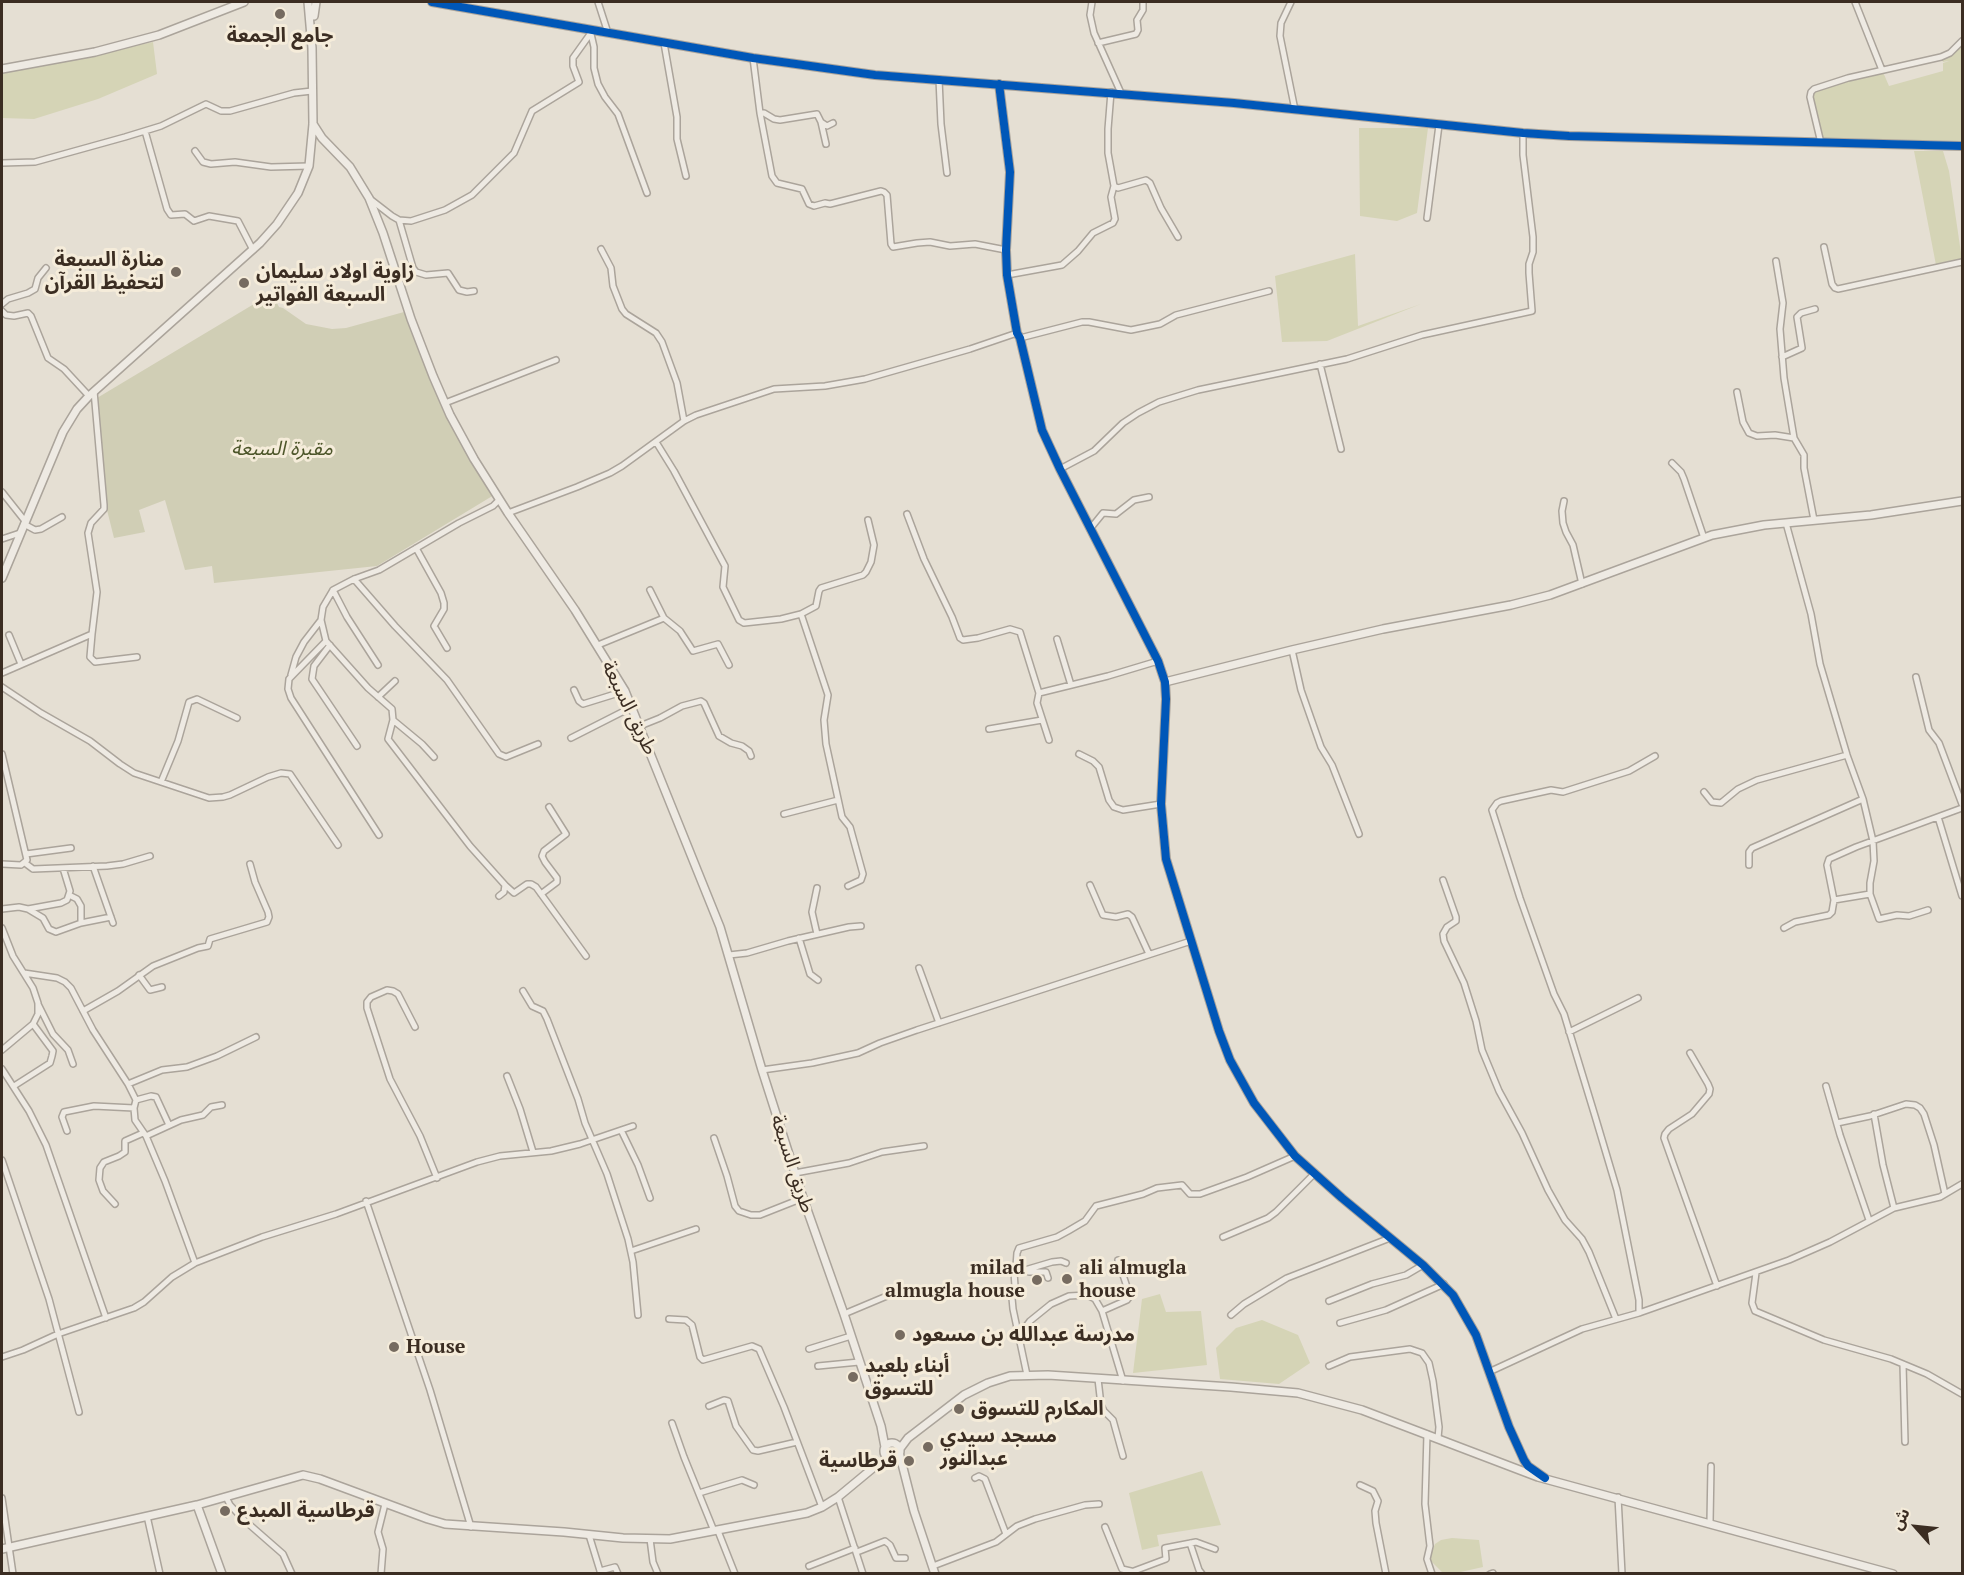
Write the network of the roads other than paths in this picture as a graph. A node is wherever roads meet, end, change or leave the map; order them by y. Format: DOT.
graph roads {
  1 [pos="244,2"];
  2 [pos="308,2"];
  3 [pos="316,2"];
  4 [pos="432,2"];
  5 [pos="598,2"];
  6 [pos="1092,2"];
  7 [pos="1143,2"];
  8 [pos="1291,2"];
  9 [pos="1855,2"];
  10 [pos="312,30"];
  11 [pos="592,32"];
  12 [pos="608,33"];
  13 [pos="1962,41"];
  14 [pos="664,43"];
  15 [pos="1098,43"];
  16 [pos="753,58"];
  17 [pos="2,69"];
  18 [pos="1882,70"];
  19 [pos="939,79"];
  20 [pos="999,84"];
  21 [pos="312,91"];
  22 [pos="1111,92"];
  23 [pos="1121,93"];
  24 [pos="1295,110"];
  25 [pos="760,113"];
  26 [pos="821,122"];
  27 [pos="833,123"];
  28 [pos="313,124"];
  29 [pos="1439,125"];
  30 [pos="145,131"];
  31 [pos="1523,133"];
  32 [pos="1821,143"];
  33 [pos="826,144"];
  34 [pos="1962,146"];
  35 [pos="195,151"];
  36 [pos="2,163"];
  37 [pos="309,166"];
  38 [pos="947,173"];
  39 [pos="686,176"];
  40 [pos="1114,186"];
  41 [pos="647,193"];
  42 [pos="369,198"];
  43 [pos="1428,218"];
  44 [pos="399,220"];
  45 [pos="1178,237"];
  46 [pos="1824,248"];
  47 [pos="601,249"];
  48 [pos="253,250"];
  49 [pos="1006,250"];
  50 [pos="1776,261"];
  51 [pos="1962,262"];
  52 [pos="46,268"];
  53 [pos="1007,275"];
  54 [pos="474,291"];
  55 [pos="1269,291"];
  56 [pos="2,304"];
  57 [pos="1815,309"];
  58 [pos="2,311"];
  59 [pos="1019,335"];
  60 [pos="1782,357"];
  61 [pos="556,360"];
  62 [pos="1320,364"];
  63 [pos="1737,392"];
  64 [pos="91,394"];
  65 [pos="445,404"];
  66 [pos="684,421"];
  67 [pos="1794,438"];
  68 [pos="656,442"];
  69 [pos="1341,449"];
  70 [pos="1672,463"];
  71 [pos="1060,469"];
  72 [pos="2,492"];
  73 [pos="1149,497"];
  74 [pos="499,500"];
  75 [pos="1564,501"];
  76 [pos="1962,501"];
  77 [pos="508,513"];
  78 [pos="907,514"];
  79 [pos="62,517"];
  80 [pos="868,520"];
  81 [pos="1814,520"];
  82 [pos="24,523"];
  83 [pos="1786,523"];
  84 [pos="1090,529"];
  85 [pos="20,533"];
  86 [pos="1704,538"];
  87 [pos="2,539"];
  88 [pos="416,548"];
  89 [pos="2,578"];
  90 [pos="354,579"];
  91 [pos="1582,584"];
  92 [pos="333,590"];
  93 [pos="651,590"];
  94 [pos="801,614"];
  95 [pos="664,618"];
  96 [pos="321,620"];
  97 [pos="92,634"];
  98 [pos="9,635"];
  99 [pos="1057,639"];
  100 [pos="328,643"];
  101 [pos="598,645"];
  102 [pos="447,648"];
  103 [pos="1292,650"];
  104 [pos="137,657"];
  105 [pos="1158,661"];
  106 [pos="21,664"];
  107 [pos="378,665"];
  108 [pos="729,665"];
  109 [pos="2,673"];
  110 [pos="291,676"];
  111 [pos="1916,677"];
  112 [pos="394,681"];
  113 [pos="1165,682"];
  114 [pos="1071,686"];
  115 [pos="2,687"];
  116 [pos="574,690"];
  117 [pos="625,691"];
  118 [pos="1039,693"];
  119 [pos="378,697"];
  120 [pos="632,707"];
  121 [pos="237,718"];
  122 [pos="393,720"];
  123 [pos="1042,720"];
  124 [pos="640,726"];
  125 [pos="989,729"];
  126 [pos="572,738"];
  127 [pos="1049,740"];
  128 [pos="538,744"];
  129 [pos="357,746"];
  130 [pos="2,754"];
  131 [pos="1079,754"];
  132 [pos="1847,754"];
  133 [pos="751,756"];
  134 [pos="1655,756"];
  135 [pos="434,757"];
  136 [pos="161,782"];
  137 [pos="1704,792"];
  138 [pos="1863,799"];
  139 [pos="838,800"];
  140 [pos="1161,804"];
  141 [pos="1962,806"];
  142 [pos="549,807"];
  143 [pos="784,814"];
  144 [pos="1938,817"];
  145 [pos="1359,834"];
  146 [pos="379,835"];
  147 [pos="1873,840"];
  148 [pos="338,844"];
  149 [pos="71,848"];
  150 [pos="27,854"];
  151 [pos="150,856"];
  152 [pos="25,863"];
  153 [pos="2,864"];
  154 [pos="250,864"];
  155 [pos="1749,865"];
  156 [pos="93,866"];
  157 [pos="63,868"];
  158 [pos="1443,880"];
  159 [pos="505,885"];
  160 [pos="1090,885"];
  161 [pos="848,886"];
  162 [pos="817,888"];
  163 [pos="541,894"];
  164 [pos="1870,894"];
  165 [pos="69,896"];
  166 [pos="499,896"];
  167 [pos="1962,896"];
  168 [pos="1834,900"];
  169 [pos="2,909"];
  170 [pos="28,909"];
  171 [pos="1928,910"];
  172 [pos="81,923"];
  173 [pos="861,926"];
  174 [pos="2,928"];
  175 [pos="1784,928"];
  176 [pos="817,934"];
  177 [pos="799,938"];
  178 [pos="1191,941"];
  179 [pos="4,942"];
  180 [pos="1149,954"];
  181 [pos="729,955"];
  182 [pos="586,956"];
  183 [pos="920,968"];
  184 [pos="24,973"];
  185 [pos="139,975"];
  186 [pos="818,980"];
  187 [pos="162,987"];
  188 [pos="523,991"];
  189 [pos="1638,998"];
  190 [pos="38,1004"];
  191 [pos="83,1011"];
  192 [pos="939,1023"];
  193 [pos="33,1024"];
  194 [pos="415,1027"];
  195 [pos="1569,1032"];
  196 [pos="256,1036"];
  197 [pos="58,1041"];
  198 [pos="2,1050"];
  199 [pos="52,1051"];
  200 [pos="1690,1053"];
  201 [pos="73,1064"];
  202 [pos="2,1069"];
  203 [pos="762,1070"];
  204 [pos="507,1076"];
  205 [pos="128,1084"];
  206 [pos="14,1086"];
  207 [pos="1826,1086"];
  208 [pos="135,1100"];
  209 [pos="222,1105"];
  210 [pos="134,1108"];
  211 [pos="1874,1114"];
  212 [pos="1837,1123"];
  213 [pos="169,1125"];
  214 [pos="633,1126"];
  215 [pos="621,1130"];
  216 [pos="67,1131"];
  217 [pos="144,1135"];
  218 [pos="714,1138"];
  219 [pos="592,1140"];
  220 [pos="924,1146"];
  221 [pos="532,1152"];
  222 [pos="1295,1156"];
  223 [pos="2,1160"];
  224 [pos="795,1173"];
  225 [pos="1314,1174"];
  226 [pos="437,1178"];
  227 [pos="1962,1184"];
  228 [pos="1945,1194"];
  229 [pos="650,1198"];
  230 [pos="803,1198"];
  231 [pos="366,1202"];
  232 [pos="115,1204"];
  233 [pos="1894,1208"];
  234 [pos="1869,1220"];
  235 [pos="696,1229"];
  236 [pos="1223,1237"];
  237 [pos="1390,1238"];
  238 [pos="631,1251"];
  239 [pos="1118,1260"];
  240 [pos="195,1263"];
  241 [pos="1066,1263"];
  242 [pos="1423,1265"];
  243 [pos="1016,1266"];
  244 [pos="1025,1270"];
  245 [pos="1756,1272"];
  246 [pos="1048,1278"];
  247 [pos="1444,1284"];
  248 [pos="1717,1286"];
  249 [pos="894,1293"];
  250 [pos="1329,1301"];
  251 [pos="1102,1311"];
  252 [pos="1639,1313"];
  253 [pos="844,1314"];
  254 [pos="638,1315"];
  255 [pos="1231,1315"];
  256 [pos="106,1318"];
  257 [pos="669,1319"];
  258 [pos="1616,1319"];
  259 [pos="1340,1323"];
  260 [pos="58,1334"];
  261 [pos="850,1336"];
  262 [pos="1018,1337"];
  263 [pos="809,1349"];
  264 [pos="2,1357"];
  265 [pos="859,1362"];
  266 [pos="1903,1364"];
  267 [pos="818,1366"];
  268 [pos="1329,1366"];
  269 [pos="1489,1372"];
  270 [pos="1027,1375"];
  271 [pos="1098,1379"];
  272 [pos="1123,1381"];
  273 [pos="1962,1394"];
  274 [pos="709,1406"];
  275 [pos="79,1412"];
  276 [pos="672,1423"];
  277 [pos="1427,1434"];
  278 [pos="1438,1438"];
  279 [pos="797,1442"];
  280 [pos="1905,1442"];
  281 [pos="892,1448"];
  282 [pos="1123,1456"];
  283 [pos="891,1459"];
  284 [pos="1711,1466"];
  285 [pos="873,1468"];
  286 [pos="903,1471"];
  287 [pos="975,1478"];
  288 [pos="1545,1478"];
  289 [pos="753,1485"];
  290 [pos="1360,1485"];
  291 [pos="699,1493"];
  292 [pos="226,1497"];
  293 [pos="838,1497"];
  294 [pos="1617,1497"];
  295 [pos="2,1498"];
  296 [pos="385,1504"];
  297 [pos="1099,1504"];
  298 [pos="197,1505"];
  299 [pos="822,1507"];
  300 [pos="147,1516"];
  301 [pos="1710,1522"];
  302 [pos="471,1527"];
  303 [pos="1105,1527"];
  304 [pos="716,1531"];
  305 [pos="589,1534"];
  306 [pos="1006,1534"];
  307 [pos="650,1539"];
  308 [pos="1190,1543"];
  309 [pos="5,1548"];
  310 [pos="1215,1549"];
  311 [pos="856,1550"];
  312 [pos="905,1558"];
  313 [pos="809,1566"];
  314 [pos="934,1570"];
  315 [pos="601,1572"];
  316 [pos="1135,1572"];
  317 [pos="13,1574"];
  318 [pos="160,1574"];
  319 [pos="222,1574"];
  320 [pos="292,1574"];
  321 [pos="381,1574"];
  322 [pos="618,1574"];
  323 [pos="657,1574"];
  324 [pos="735,1574"];
  325 [pos="863,1574"];
  326 [pos="1202,1574"];
  327 [pos="1386,1574"];
  328 [pos="1432,1574"];
  329 [pos="1622,1574"];
  330 [pos="1893,1574"];
  1 -- 17 [label="street"];
  2 -- 10 [label="street"];
  3 -- 10 [label="street"];
  4 -- 11 [label="street"];
  5 -- 12 [label="street"];
  6 -- 15 [label="street"];
  7 -- 15 [label="street"];
  8 -- 24 [label="street"];
  9 -- 18 [label="street"];
  10 -- 21 [label="street"];
  11 -- 12 [label="street"];
  11 -- 41 [label="street"];
  11 -- 44 [label="street"];
  12 -- 14 [label="street"];
  13 -- 18 [label="street"];
  14 -- 16 [label="street"];
  14 -- 39 [label="street"];
  15 -- 23 [label="street"];
  16 -- 19 [label="street"];
  16 -- 25 [label="street"];
  18 -- 32 [label="street"];
  19 -- 20 [label="street"];
  19 -- 38 [label="street"];
  20 -- 22 [label="street"];
  20 -- 49 [label="street"];
  21 -- 28 [label="street"];
  21 -- 30 [label="street"];
  22 -- 23 [label="street"];
  22 -- 40 [label="street"];
  23 -- 24 [label="street"];
  24 -- 29 [label="street"];
  25 -- 26 [label="street"];
  25 -- 49 [label="street"];
  26 -- 27 [label="street"];
  26 -- 33 [label="street"];
  28 -- 37 [label="street"];
  28 -- 42 [label="street, طريق السبعة"];
  29 -- 31 [label="street"];
  29 -- 43 [label="street"];
  30 -- 36 [label="street"];
  30 -- 48 [label="street"];
  31 -- 32 [label="street"];
  31 -- 62 [label="street"];
  32 -- 34 [label="street"];
  35 -- 37 [label="street"];
  37 -- 48 [label="street"];
  40 -- 45 [label="street"];
  40 -- 53 [label="street"];
  42 -- 44 [label="street"];
  42 -- 65 [label="street, طريق السبعة"];
  44 -- 54 [label="street"];
  46 -- 51 [label="street"];
  47 -- 66 [label="street"];
  48 -- 64 [label="street"];
  49 -- 53 [label="street"];
  50 -- 60 [label="street"];
  52 -- 56 [label="street"];
  53 -- 59 [label="street"];
  55 -- 59 [label="street"];
  57 -- 60 [label="street"];
  58 -- 64 [label="street"];
  59 -- 66 [label="street"];
  59 -- 71 [label="street"];
  60 -- 67 [label="street"];
  61 -- 65 [label="street"];
  62 -- 69 [label="street"];
  62 -- 71 [label="street"];
  63 -- 67 [label="street"];
  64 -- 82 [label="street"];
  64 -- 97 [label="street"];
  65 -- 74 [label="street, طريق السبعة"];
  66 -- 68 [label="street"];
  67 -- 81 [label="street"];
  68 -- 77 [label="street"];
  68 -- 94 [label="street"];
  70 -- 86 [label="street"];
  71 -- 84 [label="street"];
  72 -- 82 [label="street"];
  73 -- 84 [label="street"];
  74 -- 77 [label="street, طريق السبعة"];
  74 -- 88 [label="street"];
  75 -- 91 [label="street"];
  76 -- 81 [label="street"];
  77 -- 101 [label="street, طريق السبعة"];
  78 -- 118 [label="street"];
  79 -- 82 [label="street"];
  80 -- 94 [label="street"];
  81 -- 83 [label="street"];
  82 -- 85 [label="street"];
  83 -- 86 [label="street"];
  83 -- 132 [label="street"];
  84 -- 105 [label="street"];
  85 -- 87 [label="street"];
  85 -- 89 [label="street"];
  86 -- 91 [label="street"];
  88 -- 90 [label="street"];
  88 -- 102 [label="street"];
  90 -- 92 [label="street"];
  90 -- 128 [label="street"];
  91 -- 103 [label="street"];
  92 -- 96 [label="street"];
  92 -- 107 [label="street"];
  93 -- 95 [label="street"];
  94 -- 139 [label="street"];
  95 -- 101 [label="street"];
  95 -- 108 [label="street"];
  96 -- 100 [label="street"];
  96 -- 110 [label="street"];
  97 -- 104 [label="street"];
  97 -- 106 [label="street"];
  98 -- 106 [label="street"];
  99 -- 114 [label="street"];
  100 -- 110 [label="street"];
  100 -- 119 [label="street"];
  100 -- 129 [label="street"];
  101 -- 117 [label="street, طريق السبعة"];
  103 -- 113 [label="street"];
  103 -- 145 [label="street"];
  105 -- 113 [label="street"];
  105 -- 114 [label="street"];
  106 -- 109 [label="street"];
  110 -- 146 [label="street"];
  111 -- 141 [label="street"];
  112 -- 119 [label="street"];
  113 -- 140 [label="street"];
  114 -- 118 [label="street"];
  115 -- 136 [label="street"];
  116 -- 117 [label="street"];
  117 -- 120 [label="street, طريق السبعة"];
  118 -- 123 [label="street"];
  119 -- 122 [label="street"];
  120 -- 124 [label="street, طريق السبعة"];
  120 -- 126 [label="street"];
  121 -- 136 [label="street"];
  122 -- 135 [label="street"];
  122 -- 159 [label="street"];
  123 -- 125 [label="street"];
  123 -- 127 [label="street"];
  124 -- 133 [label="street"];
  124 -- 181 [label="street, طريق السبعة"];
  130 -- 150 [label="street"];
  131 -- 140 [label="street"];
  132 -- 137 [label="street"];
  132 -- 138 [label="street"];
  134 -- 195 [label="street"];
  136 -- 148 [label="street"];
  138 -- 147 [label="street"];
  138 -- 155 [label="street"];
  139 -- 143 [label="street"];
  139 -- 161 [label="street"];
  140 -- 178 [label="street"];
  141 -- 144 [label="street"];
  142 -- 163 [label="street"];
  144 -- 147 [label="street"];
  144 -- 167 [label="street"];
  147 -- 164 [label="street"];
  147 -- 168 [label="street"];
  149 -- 150 [label="street"];
  150 -- 152 [label="street"];
  151 -- 156 [label="street"];
  152 -- 153 [label="street"];
  152 -- 157 [label="street"];
  154 -- 185 [label="street"];
  156 -- 157 [label="street"];
  156 -- 172 [label="street"];
  157 -- 165 [label="street"];
  158 -- 258 [label="street"];
  159 -- 163 [label="street"];
  159 -- 166 [label="street"];
  160 -- 180 [label="street"];
  162 -- 176 [label="street"];
  163 -- 182 [label="street"];
  164 -- 168 [label="street"];
  164 -- 171 [label="street"];
  165 -- 170 [label="street"];
  165 -- 172 [label="street"];
  168 -- 175 [label="street"];
  169 -- 170 [label="street"];
  170 -- 172 [label="street"];
  173 -- 176 [label="street"];
  174 -- 179 [label="street"];
  176 -- 177 [label="street"];
  177 -- 181 [label="street"];
  177 -- 186 [label="street"];
  178 -- 180 [label="street"];
  178 -- 222 [label="street"];
  179 -- 184 [label="street"];
  180 -- 192 [label="street"];
  181 -- 203 [label="street, طريق السبعة"];
  183 -- 192 [label="street"];
  184 -- 190 [label="street"];
  184 -- 191 [label="street"];
  185 -- 187 [label="street"];
  185 -- 191 [label="street"];
  188 -- 219 [label="street"];
  189 -- 195 [label="street"];
  190 -- 193 [label="street"];
  190 -- 197 [label="street"];
  191 -- 205 [label="street"];
  192 -- 203 [label="street"];
  193 -- 198 [label="street"];
  193 -- 199 [label="street"];
  194 -- 226 [label="street"];
  195 -- 252 [label="street"];
  196 -- 205 [label="street"];
  197 -- 199 [label="street"];
  197 -- 201 [label="street"];
  199 -- 206 [label="street"];
  200 -- 248 [label="street"];
  202 -- 206 [label="street"];
  203 -- 224 [label="street, طريق السبعة"];
  204 -- 221 [label="street"];
  205 -- 208 [label="street"];
  206 -- 256 [label="street"];
  207 -- 212 [label="street"];
  208 -- 210 [label="street"];
  208 -- 213 [label="street"];
  209 -- 213 [label="street"];
  210 -- 216 [label="street"];
  210 -- 217 [label="street"];
  211 -- 212 [label="street"];
  211 -- 228 [label="street"];
  211 -- 233 [label="street"];
  212 -- 234 [label="street"];
  213 -- 217 [label="street"];
  214 -- 215 [label="street"];
  215 -- 219 [label="street"];
  215 -- 229 [label="street"];
  217 -- 232 [label="street"];
  217 -- 240 [label="street"];
  218 -- 230 [label="street"];
  219 -- 221 [label="street"];
  219 -- 238 [label="street"];
  220 -- 224 [label="street"];
  221 -- 226 [label="street"];
  222 -- 225 [label="street"];
  222 -- 243 [label="street"];
  223 -- 260 [label="street"];
  224 -- 230 [label="street, طريق السبعة"];
  225 -- 236 [label="street"];
  225 -- 237 [label="street"];
  226 -- 231 [label="street"];
  227 -- 228 [label="street"];
  228 -- 233 [label="street"];
  230 -- 253 [label="street, طريق السبعة"];
  231 -- 240 [label="street"];
  231 -- 302 [label="street"];
  233 -- 234 [label="street"];
  234 -- 245 [label="street"];
  235 -- 238 [label="street"];
  237 -- 242 [label="street"];
  237 -- 255 [label="street"];
  238 -- 254 [label="street"];
  239 -- 251 [label="street"];
  240 -- 256 [label="street"];
  241 -- 244 [label="street"];
  242 -- 247 [label="street"];
  242 -- 250 [label="street"];
  243 -- 244 [label="street"];
  243 -- 262 [label="street"];
  244 -- 246 [label="street"];
  245 -- 248 [label="street"];
  245 -- 266 [label="street"];
  247 -- 259 [label="street"];
  247 -- 269 [label="street"];
  248 -- 252 [label="street"];
  249 -- 253 [label="street"];
  251 -- 262 [label="street"];
  251 -- 272 [label="street"];
  252 -- 258 [label="street"];
  253 -- 261 [label="street, طريق السبعة"];
  256 -- 260 [label="street"];
  257 -- 279 [label="street"];
  258 -- 269 [label="street"];
  260 -- 264 [label="street"];
  260 -- 275 [label="street"];
  261 -- 263 [label="street"];
  261 -- 265 [label="street, طريق السبعة"];
  262 -- 270 [label="street"];
  265 -- 267 [label="street"];
  265 -- 281 [label="street, طريق السبعة"];
  266 -- 273 [label="street"];
  266 -- 280 [label="street"];
  268 -- 278 [label="street"];
  269 -- 288 [label="street"];
  270 -- 271 [label="street"];
  270 -- 281 [label="street"];
  271 -- 272 [label="street"];
  271 -- 282 [label="street"];
  272 -- 277 [label="street"];
  274 -- 279 [label="street"];
  276 -- 291 [label="street"];
  277 -- 278 [label="street"];
  277 -- 328 [label="street"];
  278 -- 288 [label="street"];
  279 -- 299 [label="street"];
  281 -- 283 [label="street"];
  281 -- 283 [label="street"];
  281 -- 285 [label="street"];
  281 -- 286 [label="street, طريق السبعة"];
  283 -- 285 [label="street"];
  283 -- 286 [label="street"];
  284 -- 301 [label="street"];
  285 -- 293 [label="street"];
  286 -- 314 [label="street, طريق السبعة"];
  287 -- 306 [label="street"];
  288 -- 294 [label="street"];
  289 -- 291 [label="street"];
  290 -- 327 [label="street"];
  291 -- 304 [label="street"];
  292 -- 296 [label="street"];
  292 -- 298 [label="street"];
  292 -- 320 [label="street"];
  293 -- 299 [label="street"];
  293 -- 311 [label="street"];
  294 -- 301 [label="street"];
  294 -- 329 [label="street"];
  295 -- 309 [label="street"];
  296 -- 302 [label="street"];
  296 -- 321 [label="street"];
  297 -- 306 [label="street"];
  298 -- 300 [label="street"];
  298 -- 319 [label="street"];
  299 -- 304 [label="street"];
  300 -- 309 [label="street"];
  300 -- 318 [label="street"];
  301 -- 330 [label="street"];
  302 -- 305 [label="street"];
  303 -- 316 [label="street"];
  304 -- 307 [label="street"];
  304 -- 324 [label="street"];
  305 -- 307 [label="street"];
  305 -- 315 [label="street"];
  306 -- 314 [label="street"];
  307 -- 323 [label="street"];
  308 -- 310 [label="street"];
  308 -- 316 [label="street"];
  308 -- 326 [label="street"];
  309 -- 317 [label="street"];
  311 -- 312 [label="street"];
  311 -- 313 [label="street"];
  311 -- 325 [label="street"];
  315 -- 322 [label="street"];
}
